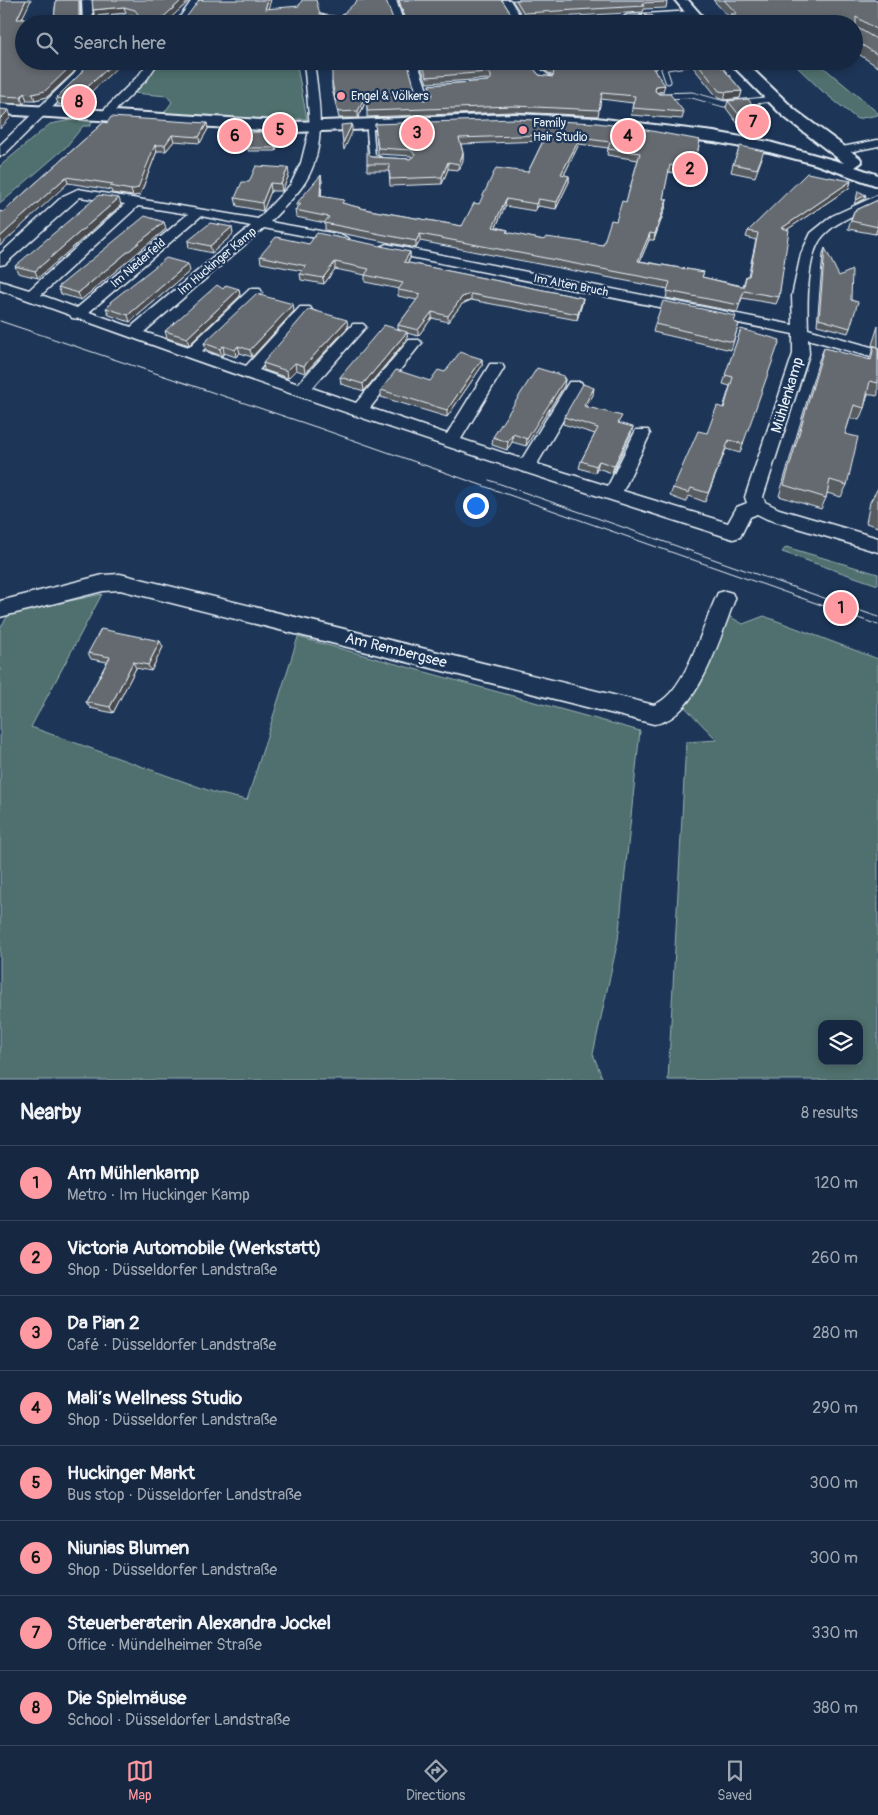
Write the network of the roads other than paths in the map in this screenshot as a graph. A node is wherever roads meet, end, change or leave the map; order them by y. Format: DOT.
graph roads {
  1 [pos="87,0"];
  2 [pos="197,0"];
  3 [pos="390,0"];
  4 [pos="505,0"];
  5 [pos="509,0"];
  6 [pos="681,0"];
  7 [pos="90,15"];
  8 [pos="186,15"];
  9 [pos="396,15"];
  10 [pos="514,15"];
  11 [pos="694,15"];
  12 [pos="82,70"];
  13 [pos="148,70"];
  14 [pos="310,70"];
  15 [pos="416,70"];
  16 [pos="536,70"];
  17 [pos="664,70"];
  18 [pos="744,70"];
  19 [pos="548,80"];
  20 [pos="668,81"];
  21 [pos="658,96"];
  22 [pos="425,102"];
  23 [pos="776,102"];
  24 [pos="0,109"];
  25 [pos="43,111"];
  26 [pos="104,116"];
  27 [pos="801,123"];
  28 [pos="370,125"];
  29 [pos="316,127"];
  30 [pos="731,139"];
  31 [pos="878,143"];
  32 [pos="838,151"];
  33 [pos="0,152"];
  34 [pos="800,154"];
  35 [pos="385,161"];
  36 [pos="878,179"];
  37 [pos="878,198"];
  38 [pos="135,202"];
  39 [pos="198,212"];
  40 [pos="262,223"];
  41 [pos="357,242"];
  42 [pos="376,246"];
  43 [pos="0,261"];
  44 [pos="0,285"];
  45 [pos="255,292"];
  46 [pos="30,296"];
  47 [pos="306,310"];
  48 [pos="78,315"];
  49 [pos="358,327"];
  50 [pos="799,331"];
  51 [pos="133,334"];
  52 [pos="414,343"];
  53 [pos="190,354"];
  54 [pos="878,354"];
  55 [pos="496,368"];
  56 [pos="248,373"];
  57 [pos="575,386"];
  58 [pos="301,391"];
  59 [pos="360,410"];
  60 [pos="642,434"];
  61 [pos="451,441"];
  62 [pos="526,467"];
  63 [pos="612,495"];
  64 [pos="757,506"];
  65 [pos="878,545"];
  66 [pos="724,598"];
  67 [pos="0,609"];
  1 -- 7 [label="street"];
  2 -- 8 [label="street"];
  3 -- 9 [label="street"];
  4 -- 5 [label="lane"];
  4 -- 10 [label="street"];
  6 -- 11 [label="main road"];
  12 -- 25 [label="street"];
  13 -- 26 [label="street"];
  14 -- 29 [label="street"];
  15 -- 22 [label="street"];
  16 -- 19 [label="street"];
  17 -- 20 [label="lane"];
  18 -- 23 [label="main road"];
  21 -- 23 [label="lane"];
  23 -- 27 [label="main road"];
  23 -- 30 [label="main road"];
  24 -- 25 [label="main road"];
  25 -- 26 [label="main road"];
  25 -- 33 [label="street"];
  26 -- 29 [label="main road"];
  27 -- 32 [label="main road"];
  27 -- 34 [label="main road"];
  28 -- 29 [label="main road"];
  28 -- 30 [label="main road"];
  28 -- 35 [label="lane"];
  29 -- 40 [label="street, Im Huckinger Kamp"];
  30 -- 34 [label="main road"];
  31 -- 32 [label="lane"];
  32 -- 36 [label="main road"];
  34 -- 36 [label="main road"];
  37 -- 50 [label="street, Mühlenkamp"];
  38 -- 39 [label="street"];
  38 -- 43 [label="street"];
  38 -- 46 [label="street"];
  39 -- 40 [label="street"];
  39 -- 48 [label="street, Im Niederfeld"];
  40 -- 41 [label="street"];
  40 -- 51 [label="street, Im Huckinger Kamp"];
  42 -- 50 [label="street, Im Alten Bruch"];
  44 -- 46 [label="street"];
  45 -- 53 [label="street"];
  46 -- 48 [label="street"];
  47 -- 56 [label="street"];
  48 -- 51 [label="street"];
  49 -- 58 [label="street"];
  50 -- 54 [label="street, Im Alten Bruch"];
  50 -- 64 [label="street, Mühlenkamp"];
  51 -- 53 [label="street"];
  52 -- 59 [label="street"];
  53 -- 56 [label="street"];
  55 -- 61 [label="street"];
  56 -- 58 [label="street"];
  57 -- 62 [label="street"];
  58 -- 59 [label="street"];
  59 -- 61 [label="street"];
  60 -- 63 [label="street"];
  61 -- 62 [label="street"];
  62 -- 63 [label="street"];
  63 -- 64 [label="street"];
  64 -- 65 [label="street"];
  66 -- 67 [label="street, Am Rembergsee"];
}
